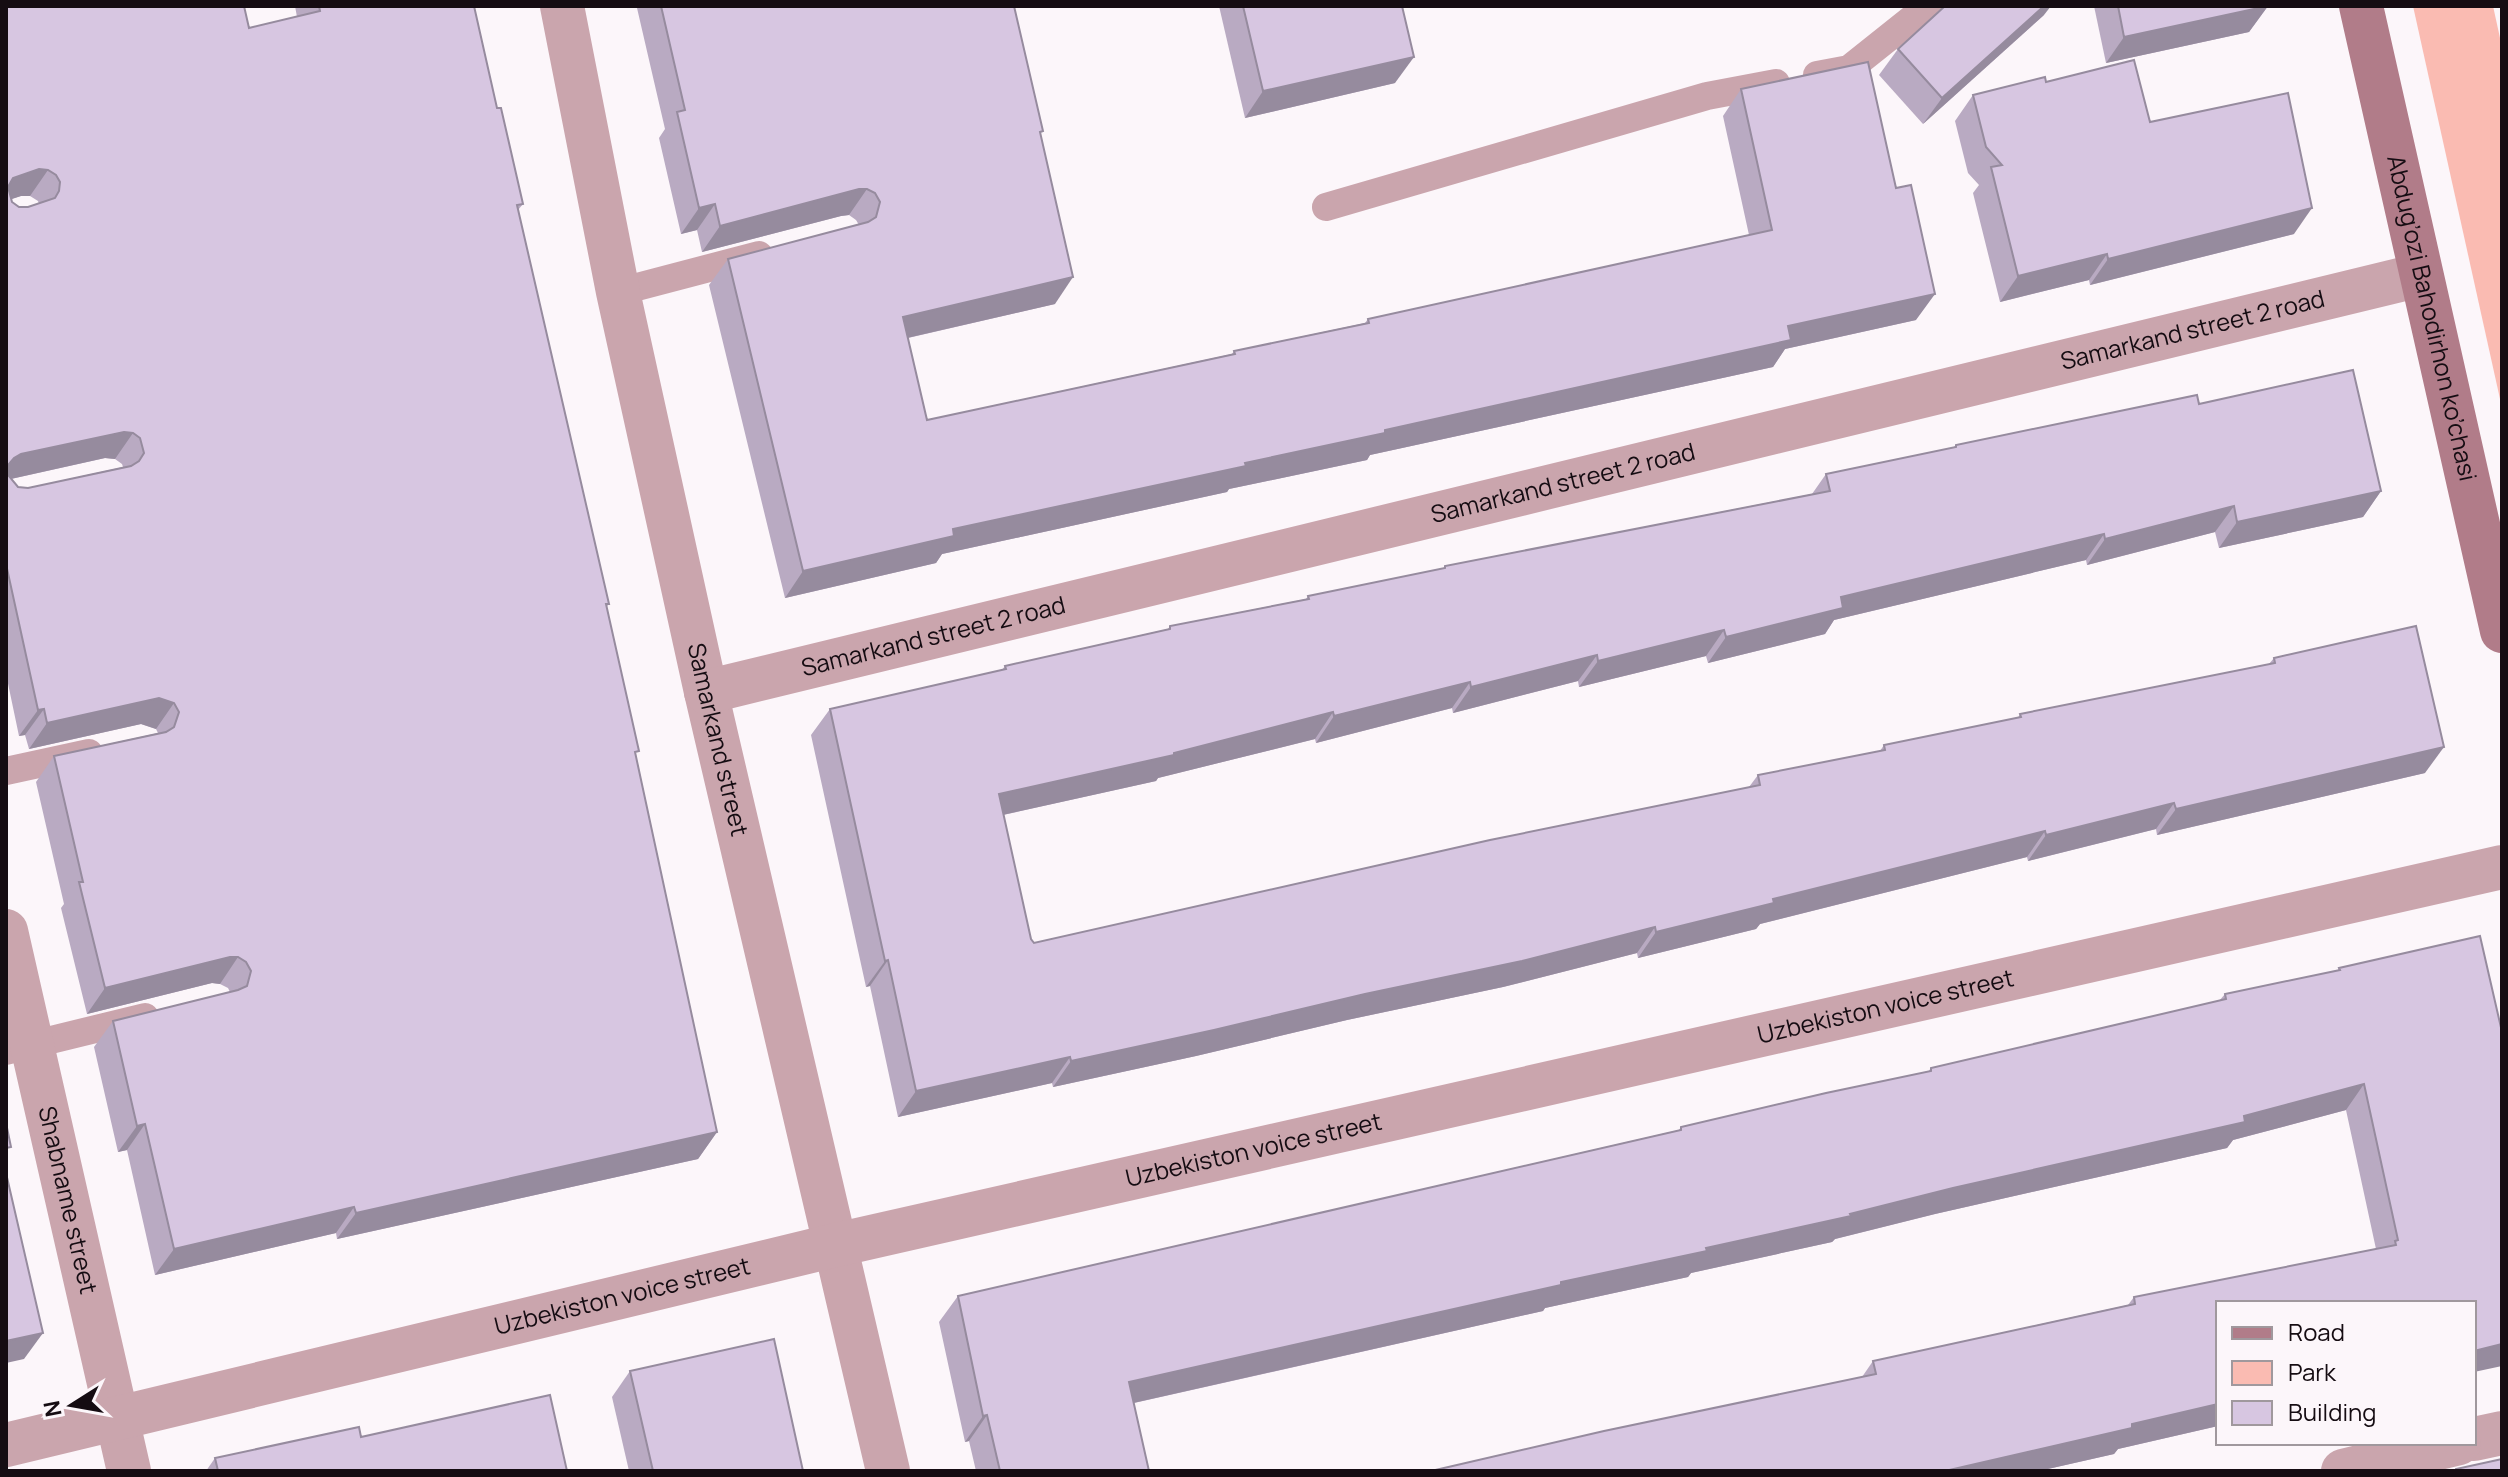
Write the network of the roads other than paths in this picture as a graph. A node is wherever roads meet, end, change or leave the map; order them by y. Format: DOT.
graph roads {
  1 [pos="562,6"];
  2 [pos="1928,6"];
  3 [pos="2361,6"];
  4 [pos="1326,207"];
  5 [pos="784,248"];
  6 [pos="2420,275"];
  7 [pos="618,292"];
  8 [pos="2502,631"];
  9 [pos="706,692"];
  10 [pos="113,748"];
  11 [pos="6,771"];
  12 [pos="2502,867"];
  13 [pos="6,931"];
  14 [pos="170,1011"];
  15 [pos="19,1048"];
  16 [pos="836,1245"];
  17 [pos="117,1418"];
  18 [pos="2502,1433"];
  19 [pos="2476,1439"];
  20 [pos="6,1445"];
  21 [pos="2451,1445"];
  22 [pos="129,1471"];
  23 [pos="888,1471"];
  24 [pos="2343,1471"];
  1 -- 7 [label="street, Samarkand street"];
  2 -- 4 [label="lane"];
  3 -- 6 [label="main road, Abdug’ozi Bahodirhon ko’chasi"];
  5 -- 7 [label="lane"];
  6 -- 8 [label="main road, Abdug’ozi Bahodirhon ko’chasi"];
  6 -- 9 [label="street, Samarkand street 2 road"];
  7 -- 9 [label="street, Samarkand street"];
  9 -- 16 [label="street, Samarkand street"];
  10 -- 11 [label="lane"];
  12 -- 16 [label="street, Uzbekiston voice street"];
  13 -- 15 [label="street, Shabname street"];
  14 -- 15 [label="lane"];
  15 -- 17 [label="street, Shabname street"];
  16 -- 17 [label="street, Uzbekiston voice street"];
  16 -- 23 [label="street, Samarkand street"];
  17 -- 20 [label="street, Uzbekiston voice street"];
  17 -- 22 [label="street, Shabname street"];
  18 -- 19 [label="street"];
  21 -- 24 [label="street"];
}
